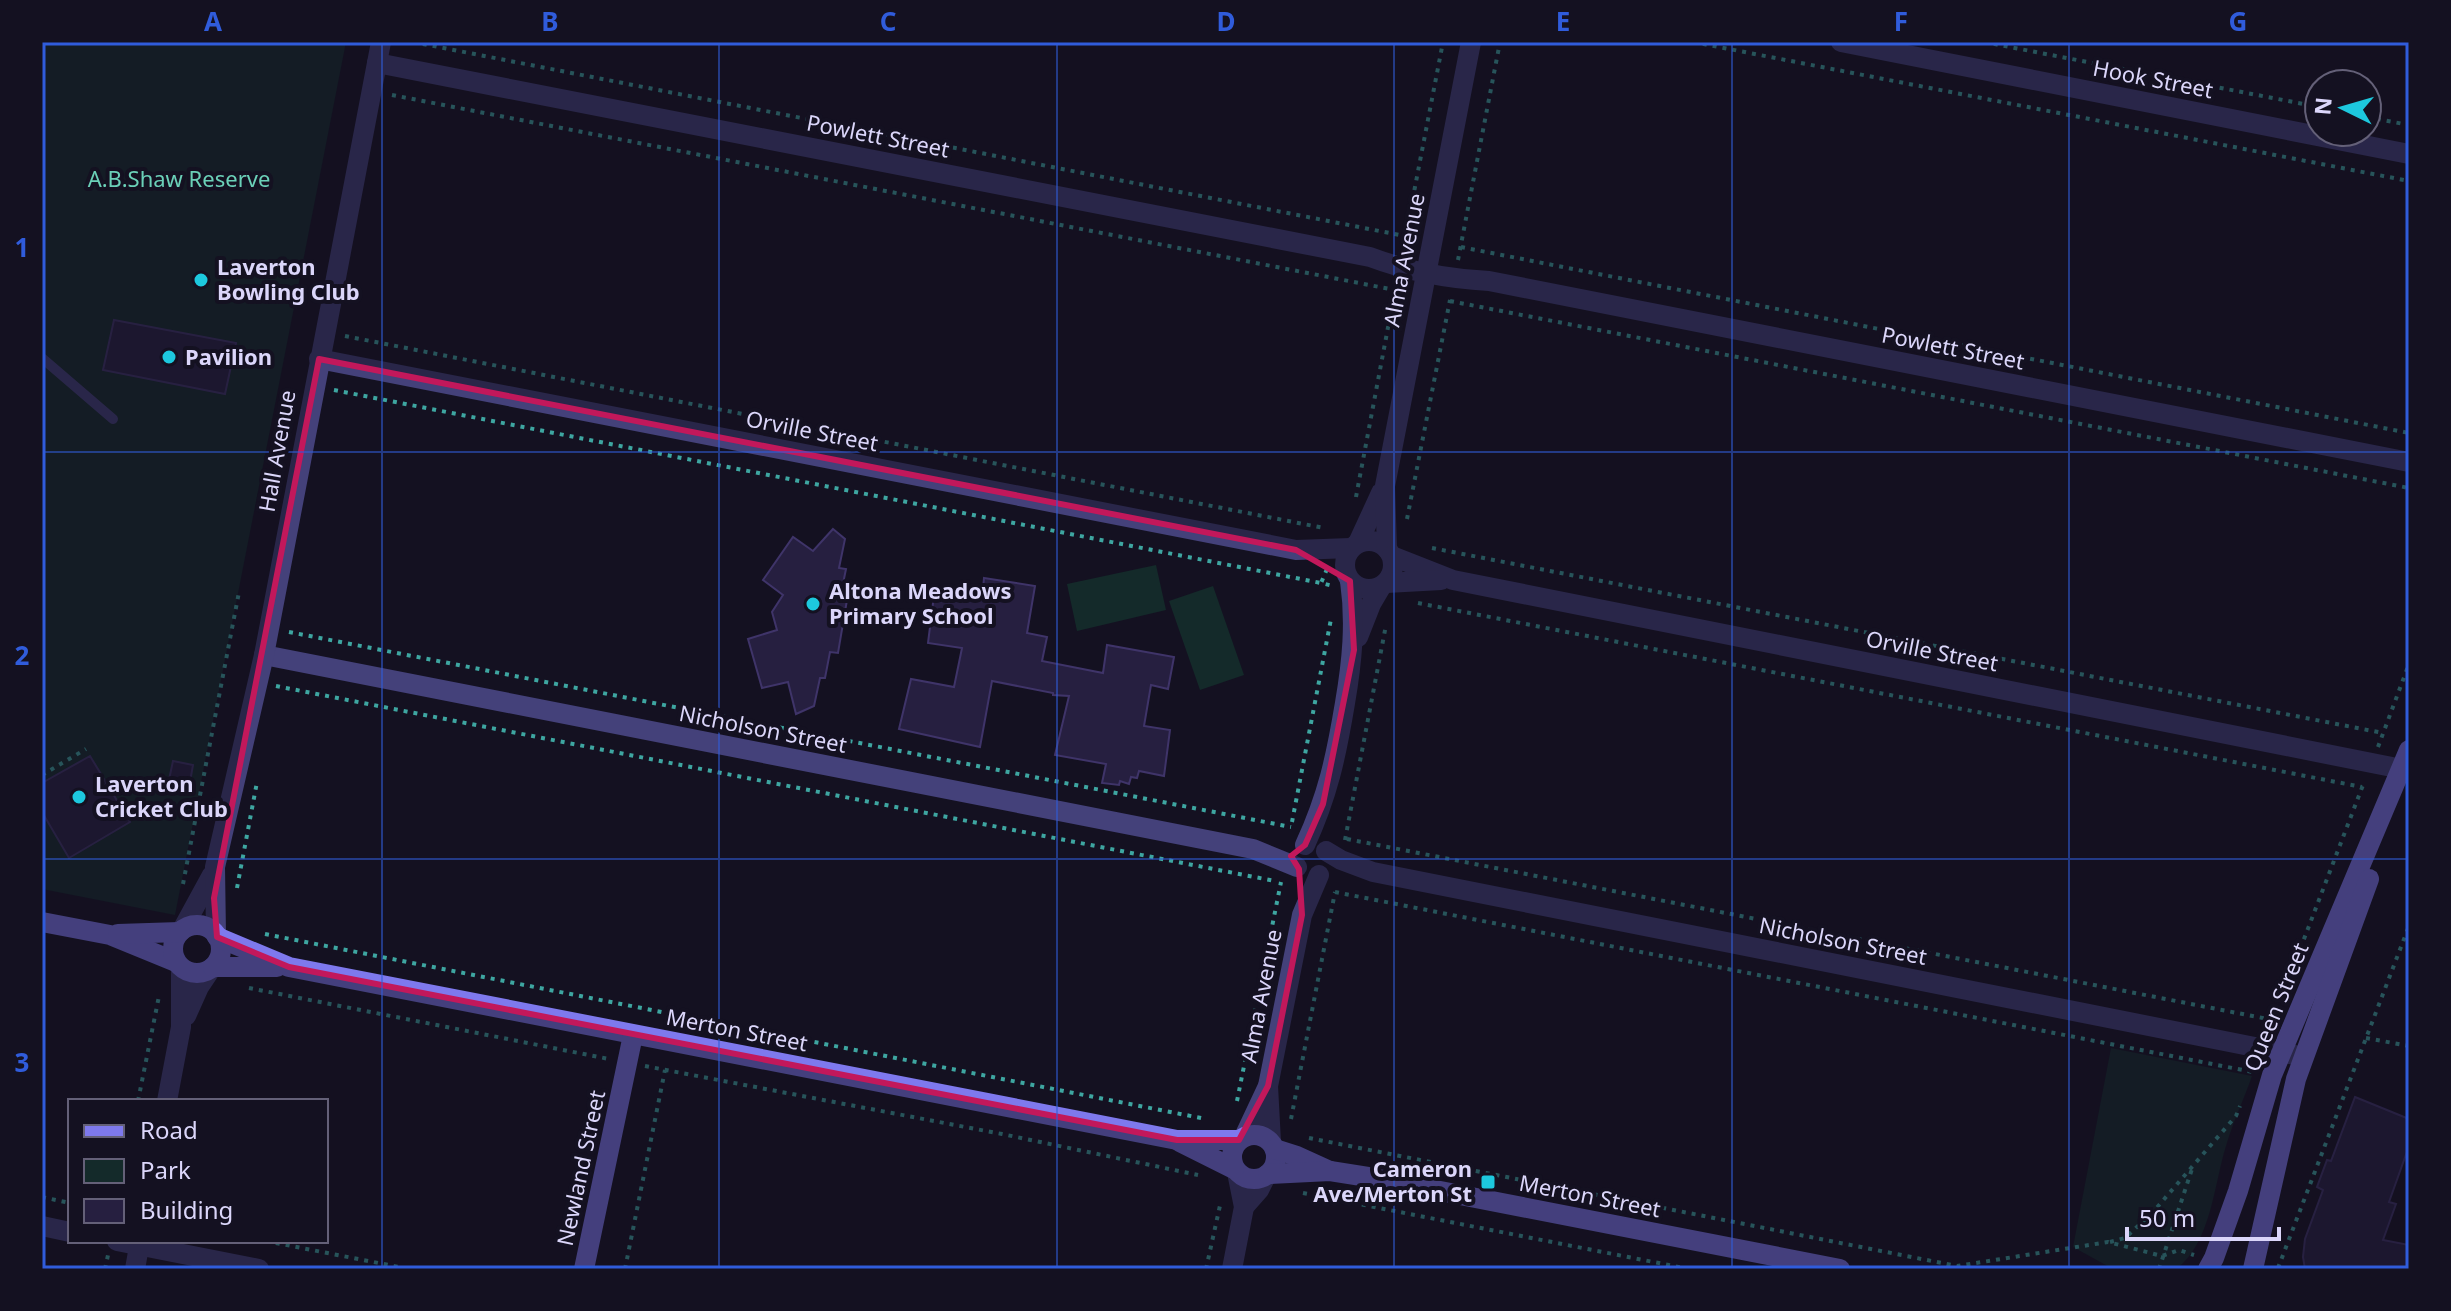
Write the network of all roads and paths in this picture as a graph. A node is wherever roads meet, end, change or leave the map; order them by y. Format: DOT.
graph roads {
  1 [pos="413,42"];
  2 [pos="1443,42"];
  3 [pos="1471,42"];
  4 [pos="1500,42"];
  5 [pos="1693,42"];
  6 [pos="1841,42"];
  7 [pos="1984,42"];
  8 [pos="379,52"];
  9 [pos="392,95"];
  10 [pos="2303,104"];
  11 [pos="2383,120"];
  12 [pos="2409,125"];
  13 [pos="2409,154"];
  14 [pos="2409,181"];
  15 [pos="1405,236"];
  16 [pos="1461,247"];
  17 [pos="1400,263"];
  18 [pos="1427,268"];
  19 [pos="1455,274"];
  20 [pos="1395,290"];
  21 [pos="1450,301"];
  22 [pos="345,336"];
  23 [pos="42,358"];
  24 [pos="319,359"];
  25 [pos="334,390"];
  26 [pos="113,419"];
  27 [pos="2409,433"];
  28 [pos="2409,462"];
  29 [pos="1385,486"];
  30 [pos="2409,488"];
  31 [pos="1355,502"];
  32 [pos="1405,528"];
  33 [pos="1429,548"];
  34 [pos="1390,552"];
  35 [pos="1342,568"];
  36 [pos="1453,580"];
  37 [pos="1384,585"];
  38 [pos="1419,603"];
  39 [pos="1332,613"];
  40 [pos="1386,625"];
  41 [pos="286,631"];
  42 [pos="1354,650"];
  43 [pos="264,655"];
  44 [pos="2409,664"];
  45 [pos="276,686"];
  46 [pos="2383,733"];
  47 [pos="86,749"];
  48 [pos="2406,760"];
  49 [pos="2371,763"];
  50 [pos="42,775"];
  51 [pos="2362,787"];
  52 [pos="1291,827"];
  53 [pos="1345,838"];
  54 [pos="1311,864"];
  55 [pos="215,867"];
  56 [pos="42,922"];
  57 [pos="2409,926"];
  58 [pos="181,931"];
  59 [pos="251,931"];
  60 [pos="110,935"];
  61 [pos="216,936"];
  62 [pos="178,965"];
  63 [pos="289,967"];
  64 [pos="212,968"];
  65 [pos="238,986"];
  66 [pos="2284,991"];
  67 [pos="159,996"];
  68 [pos="181,1027"];
  69 [pos="633,1035"];
  70 [pos="2366,1038"];
  71 [pos="2409,1046"];
  72 [pos="2272,1050"];
  73 [pos="2304,1057"];
  74 [pos="626,1070"];
  75 [pos="665,1070"];
  76 [pos="1268,1086"];
  77 [pos="138,1099"];
  78 [pos="167,1099"];
  79 [pos="2242,1100"];
  80 [pos="1236,1108"];
  81 [pos="1291,1119"];
  82 [pos="1301,1136"];
  83 [pos="1241,1138"];
  84 [pos="1273,1145"];
  85 [pos="1213,1148"];
  86 [pos="2192,1166"];
  87 [pos="1236,1171"];
  88 [pos="1330,1171"];
  89 [pos="1267,1175"];
  90 [pos="1223,1191"];
  91 [pos="1290,1191"];
  92 [pos="42,1197"];
  93 [pos="1221,1201"];
  94 [pos="68,1203"];
  95 [pos="1244,1207"];
  96 [pos="42,1226"];
  97 [pos="68,1232"];
  98 [pos="2108,1242"];
  99 [pos="276,1243"];
  100 [pos="139,1244"];
  101 [pos="2162,1256"];
  102 [pos="2211,1264"];
  103 [pos="2254,1267"];
  104 [pos="2278,1268"];
  105 [pos="135,1269"];
  106 [pos="259,1269"];
  107 [pos="409,1269"];
  108 [pos="584,1269"];
  109 [pos="594,1269"];
  110 [pos="625,1269"];
  111 [pos="1206,1269"];
  112 [pos="1232,1269"];
  113 [pos="1689,1269"];
  114 [pos="1840,1269"];
  115 [pos="2159,1269"];
  1 -- 15 [label="path"];
  2 -- 15 [label="path"];
  3 -- 18 [label="street, Alma Avenue"];
  4 -- 16 [label="path"];
  5 -- 14 [label="path"];
  6 -- 13 [label="street, Hook Street"];
  7 -- 10 [label="path"];
  8 -- 17 [label="street, Powlett Street"];
  8 -- 24 [label="street, Hall Avenue"];
  9 -- 20 [label="path"];
  11 -- 12 [label="path"];
  15 -- 17 [label="path"];
  16 -- 19 [label="path"];
  16 -- 27 [label="path"];
  17 -- 18 [label="street, Powlett Street"];
  17 -- 20 [label="path"];
  18 -- 19 [label="street, Powlett Street"];
  18 -- 29 [label="street, Alma Avenue"];
  19 -- 21 [label="path"];
  19 -- 28 [label="street, Powlett Street"];
  20 -- 31 [label="path"];
  21 -- 30 [label="path"];
  21 -- 32 [label="path"];
  22 -- 35 [label="path"];
  23 -- 26 [label="lane"];
  24 -- 35 [label="street, Orville Street"];
  24 -- 43 [label="street, Hall Avenue"];
  25 -- 35 [label="path"];
  29 -- 34 [label="street, Alma Avenue"];
  29 -- 35 [label="street, Alma Avenue"];
  33 -- 46 [label="path"];
  34 -- 35 [label="street"];
  34 -- 36 [label="street, Orville Street"];
  34 -- 37 [label="street"];
  35 -- 37 [label="street"];
  35 -- 42 [label="street, Alma Avenue"];
  36 -- 37 [label="street, Orville Street"];
  36 -- 49 [label="street, Orville Street"];
  37 -- 42 [label="street, Alma Avenue"];
  38 -- 51 [label="path"];
  39 -- 52 [label="path"];
  40 -- 53 [label="path"];
  41 -- 52 [label="path"];
  42 -- 54 [label="street, Alma Avenue"];
  43 -- 54 [label="street, Nicholson Street"];
  43 -- 55 [label="street, Hall Avenue"];
  44 -- 46 [label="path"];
  45 -- 54 [label="path"];
  46 -- 49 [label="path"];
  47 -- 50 [label="path"];
  48 -- 49 [label="street, Orville Street"];
  48 -- 72 [label="street, Queen Street"];
  48 -- 73 [label="street, Queen Street"];
  49 -- 51 [label="path"];
  51 -- 66 [label="path"];
  52 -- 54 [label="path"];
  53 -- 54 [label="path"];
  53 -- 72 [label="path"];
  54 -- 72 [label="street, Nicholson Street"];
  54 -- 72 [label="path"];
  54 -- 76 [label="street, Alma Avenue"];
  54 -- 80 [label="path"];
  54 -- 81 [label="path"];
  55 -- 58 [label="street, Hall Avenue"];
  55 -- 61 [label="street, Hall Avenue"];
  56 -- 60 [label="street"];
  57 -- 70 [label="path"];
  58 -- 60 [label="street"];
  58 -- 61 [label="street"];
  58 -- 62 [label="street"];
  59 -- 85 [label="path"];
  60 -- 62 [label="street"];
  61 -- 63 [label="street, Merton Street"];
  61 -- 64 [label="street"];
  62 -- 64 [label="street"];
  62 -- 68 [label="street"];
  63 -- 64 [label="street, Merton Street"];
  63 -- 69 [label="street, Merton Street"];
  64 -- 68 [label="street"];
  65 -- 74 [label="path"];
  67 -- 77 [label="path"];
  68 -- 78 [label="street"];
  69 -- 74 [label="street, Newland Street"];
  69 -- 85 [label="street, Merton Street"];
  70 -- 71 [label="path"];
  70 -- 104 [label="path"];
  72 -- 73 [label="street, Nicholson Street"];
  72 -- 102 [label="street, Queen Street"];
  73 -- 103 [label="street, Queen Street"];
  74 -- 75 [label="path"];
  74 -- 108 [label="street, Newland Street"];
  74 -- 109 [label="street, Newland Street"];
  75 -- 85 [label="path"];
  75 -- 110 [label="path"];
  76 -- 83 [label="street, Alma Avenue"];
  76 -- 84 [label="street, Alma Avenue"];
  79 -- 86 [label="path"];
  82 -- 98 [label="path"];
  83 -- 84 [label="street"];
  83 -- 85 [label="street, Merton Street"];
  83 -- 87 [label="street"];
  84 -- 88 [label="street, Merton Street"];
  84 -- 89 [label="street"];
  85 -- 87 [label="street"];
  86 -- 98 [label="path"];
  86 -- 101 [label="path"];
  87 -- 89 [label="street"];
  87 -- 95 [label="street"];
  88 -- 89 [label="street, Merton Street"];
  88 -- 114 [label="street, Merton Street"];
  89 -- 95 [label="street"];
  90 -- 93 [label="path"];
  91 -- 113 [label="path"];
  92 -- 94 [label="path"];
  93 -- 95 [label="path"];
  93 -- 111 [label="path"];
  95 -- 112 [label="street"];
  96 -- 97 [label="street"];
  98 -- 101 [label="path"];
  99 -- 107 [label="path"];
  100 -- 105 [label="street"];
  100 -- 106 [label="street"];
  101 -- 102 [label="path"];
  101 -- 115 [label="path"];
  103 -- 104 [label="path"];
}
